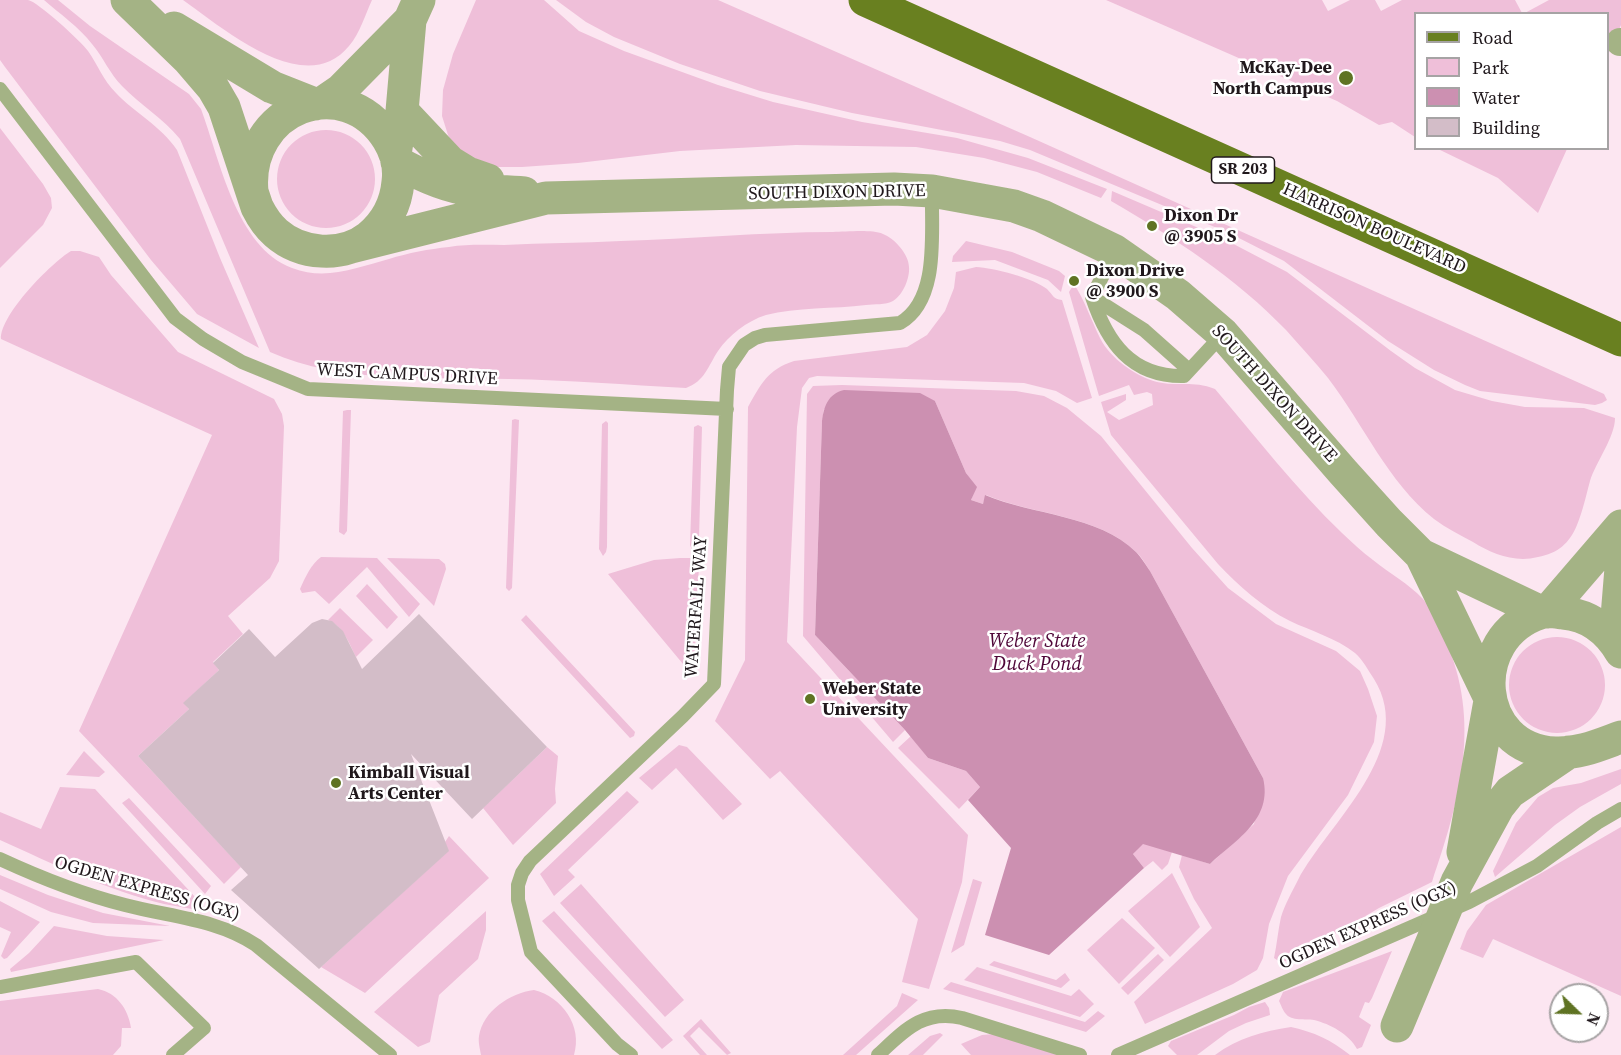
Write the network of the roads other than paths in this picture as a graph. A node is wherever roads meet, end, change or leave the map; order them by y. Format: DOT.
graph roads {
  1 [pos="127,0"];
  2 [pos="865,0"];
  3 [pos="415,10"];
  4 [pos="0,89"];
  5 [pos="319,104"];
  6 [pos="402,111"];
  7 [pos="396,158"];
  8 [pos="932,191"];
  9 [pos="252,192"];
  10 [pos="534,196"];
  11 [pos="351,247"];
  12 [pos="1115,250"];
  13 [pos="1092,297"];
  14 [pos="1223,334"];
  15 [pos="1621,340"];
  16 [pos="1189,370"];
  17 [pos="727,409"];
  18 [pos="1621,526"];
  19 [pos="1421,555"];
  20 [pos="1621,568"];
  21 [pos="1544,612"];
  22 [pos="1618,646"];
  23 [pos="1490,699"];
  24 [pos="1621,713"];
  25 [pos="1621,736"];
  26 [pos="1576,751"];
  27 [pos="1621,809"];
  28 [pos="0,859"];
  29 [pos="1451,897"];
  30 [pos="0,987"];
  31 [pos="1397,1026"];
  32 [pos="173,1055"];
  33 [pos="390,1055"];
  34 [pos="631,1055"];
  35 [pos="878,1055"];
  36 [pos="1080,1055"];
  37 [pos="1118,1055"];
  1 -- 5 [label="street"];
  1 -- 9 [label="street"];
  2 -- 15 [label="main road, HARRISON BOULEVARD / SR 203"];
  3 -- 5 [label="street"];
  3 -- 6 [label="street"];
  4 -- 17 [label="lane, WEST CAMPUS DRIVE"];
  5 -- 7 [label="street"];
  5 -- 9 [label="street"];
  6 -- 7 [label="street"];
  6 -- 10 [label="street"];
  7 -- 10 [label="street, SOUTH DIXON DRIVE"];
  7 -- 11 [label="street"];
  8 -- 10 [label="street, SOUTH DIXON DRIVE"];
  8 -- 12 [label="street, SOUTH DIXON DRIVE"];
  8 -- 17 [label="lane, WATERFALL WAY"];
  9 -- 11 [label="street"];
  10 -- 11 [label="street, SOUTH DIXON DRIVE"];
  12 -- 13 [label="lane"];
  12 -- 14 [label="street, SOUTH DIXON DRIVE"];
  13 -- 16 [label="lane"];
  13 -- 16 [label="lane"];
  14 -- 16 [label="lane"];
  14 -- 19 [label="street, SOUTH DIXON DRIVE"];
  17 -- 34 [label="lane, WATERFALL WAY"];
  18 -- 21 [label="street"];
  19 -- 21 [label="street, SOUTH DIXON DRIVE"];
  19 -- 23 [label="street, SOUTH DIXON DRIVE"];
  20 -- 22 [label="street"];
  21 -- 22 [label="street, SOUTH DIXON DRIVE"];
  21 -- 23 [label="street"];
  23 -- 26 [label="street, SOUTH DIXON DRIVE"];
  23 -- 29 [label="street"];
  24 -- 26 [label="street"];
  25 -- 26 [label="street"];
  26 -- 29 [label="street"];
  27 -- 29 [label="lane, OGDEN EXPRESS (OGX)"];
  28 -- 33 [label="lane, OGDEN EXPRESS (OGX)"];
  29 -- 31 [label="street"];
  29 -- 37 [label="lane, OGDEN EXPRESS (OGX)"];
  30 -- 32 [label="lane"];
  35 -- 36 [label="lane"];
}
